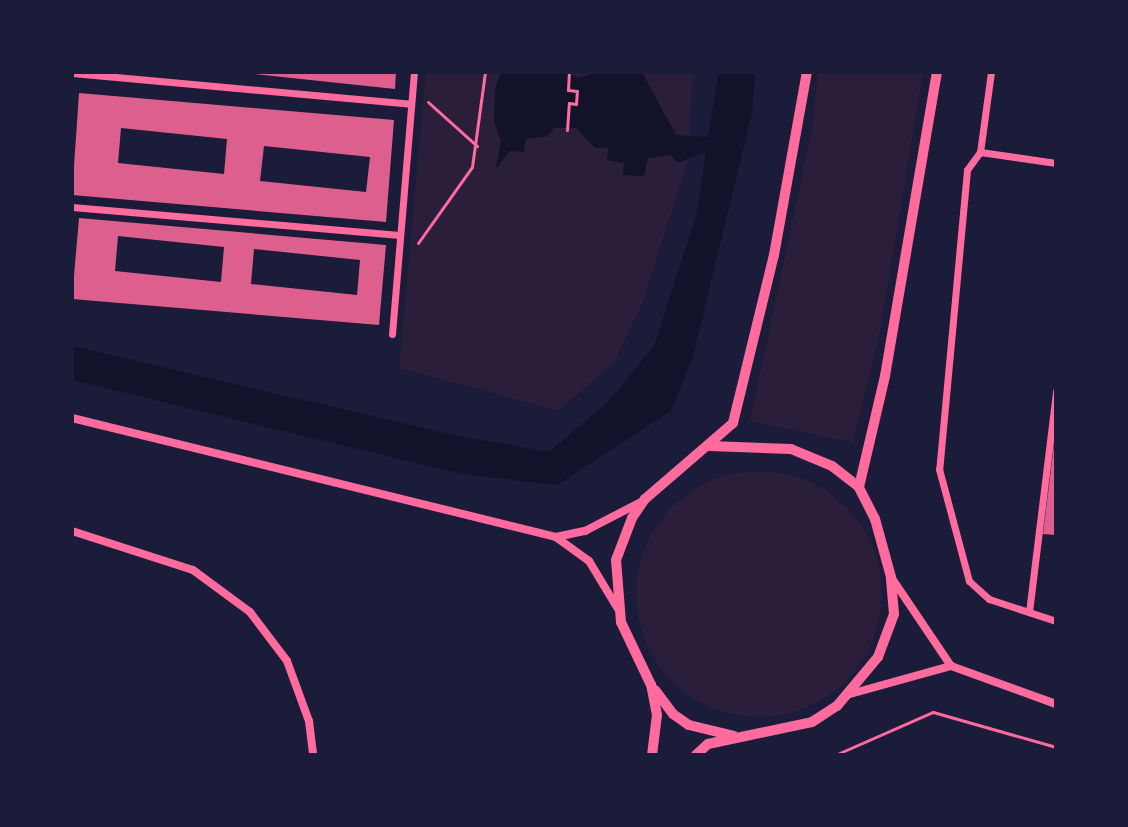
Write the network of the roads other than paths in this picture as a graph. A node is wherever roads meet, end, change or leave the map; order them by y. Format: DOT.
graph roads {
  1 [pos="414,72"];
  2 [pos="807,72"];
  3 [pos="937,72"];
  4 [pos="991,72"];
  5 [pos="72,73"];
  6 [pos="411,104"];
  7 [pos="980,152"];
  8 [pos="1056,163"];
  9 [pos="72,207"];
  10 [pos="400,235"];
  11 [pos="392,334"];
  12 [pos="1056,391"];
  13 [pos="72,418"];
  14 [pos="710,446"];
  15 [pos="859,487"];
  16 [pos="645,499"];
  17 [pos="72,531"];
  18 [pos="556,537"];
  19 [pos="891,577"];
  20 [pos="618,609"];
  21 [pos="1029,612"];
  22 [pos="1056,621"];
  23 [pos="951,666"];
  24 [pos="651,685"];
  25 [pos="850,694"];
  26 [pos="1056,704"];
  27 [pos="741,737"];
  28 [pos="1056,747"];
  29 [pos="313,755"];
  30 [pos="652,755"];
  31 [pos="696,755"];
  32 [pos="835,755"];
  1 -- 6 [label="street"];
  2 -- 14 [label="main road"];
  3 -- 15 [label="main road"];
  4 -- 7 [label="street"];
  5 -- 6 [label="street"];
  6 -- 10 [label="street"];
  7 -- 8 [label="street"];
  7 -- 21 [label="street"];
  9 -- 10 [label="street"];
  10 -- 11 [label="street"];
  12 -- 21 [label="street"];
  13 -- 18 [label="street"];
  14 -- 15 [label="main road"];
  14 -- 16 [label="main road"];
  15 -- 19 [label="main road"];
  16 -- 18 [label="street"];
  16 -- 20 [label="main road"];
  17 -- 29 [label="street"];
  18 -- 20 [label="street"];
  19 -- 23 [label="street"];
  19 -- 25 [label="main road"];
  20 -- 24 [label="main road"];
  21 -- 22 [label="street"];
  23 -- 25 [label="street"];
  23 -- 26 [label="street"];
  24 -- 27 [label="main road"];
  24 -- 30 [label="main road"];
  25 -- 27 [label="main road"];
  27 -- 31 [label="main road"];
  28 -- 32 [label="lane"];
}
